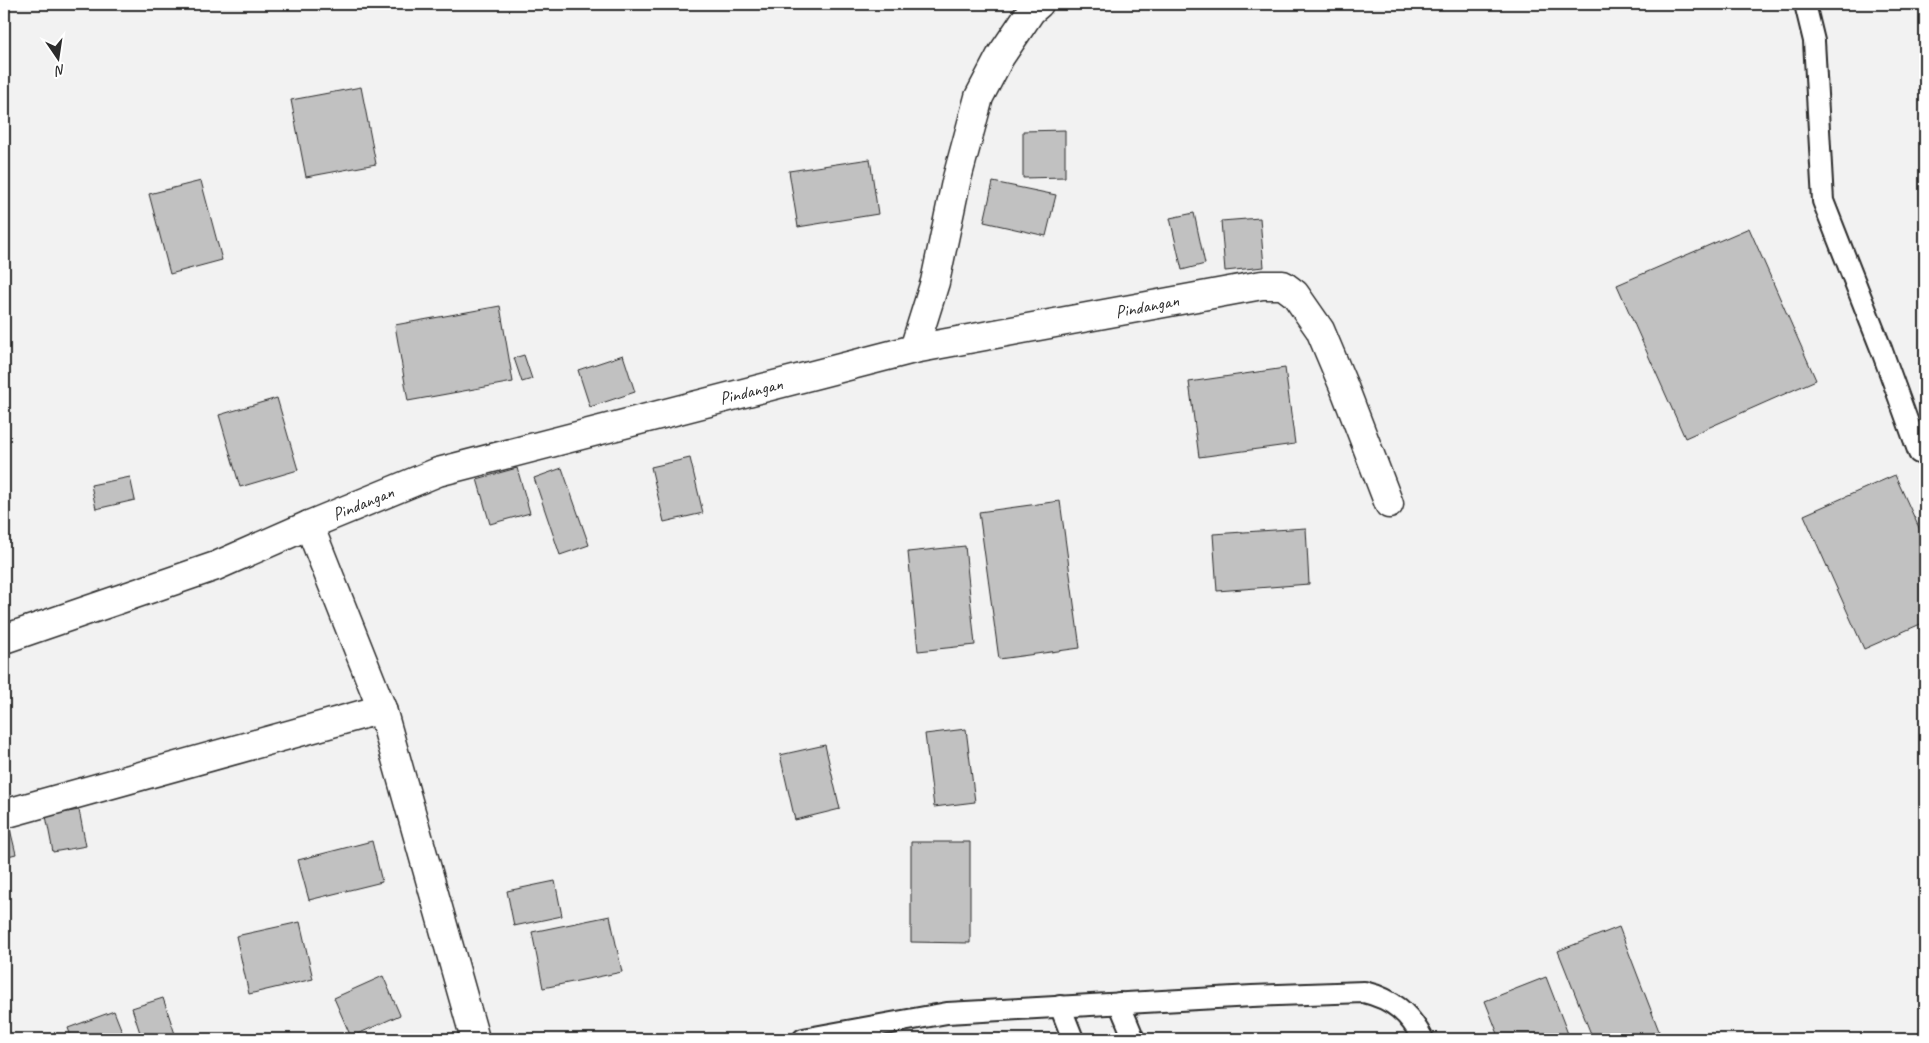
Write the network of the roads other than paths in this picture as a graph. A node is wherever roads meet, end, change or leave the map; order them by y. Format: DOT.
graph roads {
  1 [pos="1039,4"];
  2 [pos="1805,4"];
  3 [pos="914,349"];
  4 [pos="1918,453"];
  5 [pos="1389,504"];
  6 [pos="309,525"];
  7 [pos="4,639"];
  8 [pos="382,709"];
  9 [pos="4,814"];
  10 [pos="1119,1003"];
  11 [pos="1060,1006"];
  12 [pos="476,1039"];
  13 [pos="803,1039"];
  14 [pos="1072,1039"];
  15 [pos="1134,1039"];
  16 [pos="1423,1039"];
  1 -- 3 [label="street"];
  2 -- 4 [label="lane"];
  3 -- 5 [label="street, Pindangan"];
  3 -- 6 [label="street, Pindangan"];
  6 -- 7 [label="street, Pindangan"];
  6 -- 8 [label="street"];
  8 -- 9 [label="street"];
  8 -- 12 [label="street"];
  10 -- 11 [label="lane"];
  10 -- 15 [label="lane"];
  10 -- 16 [label="lane"];
  11 -- 13 [label="lane"];
  11 -- 14 [label="lane"];
}
